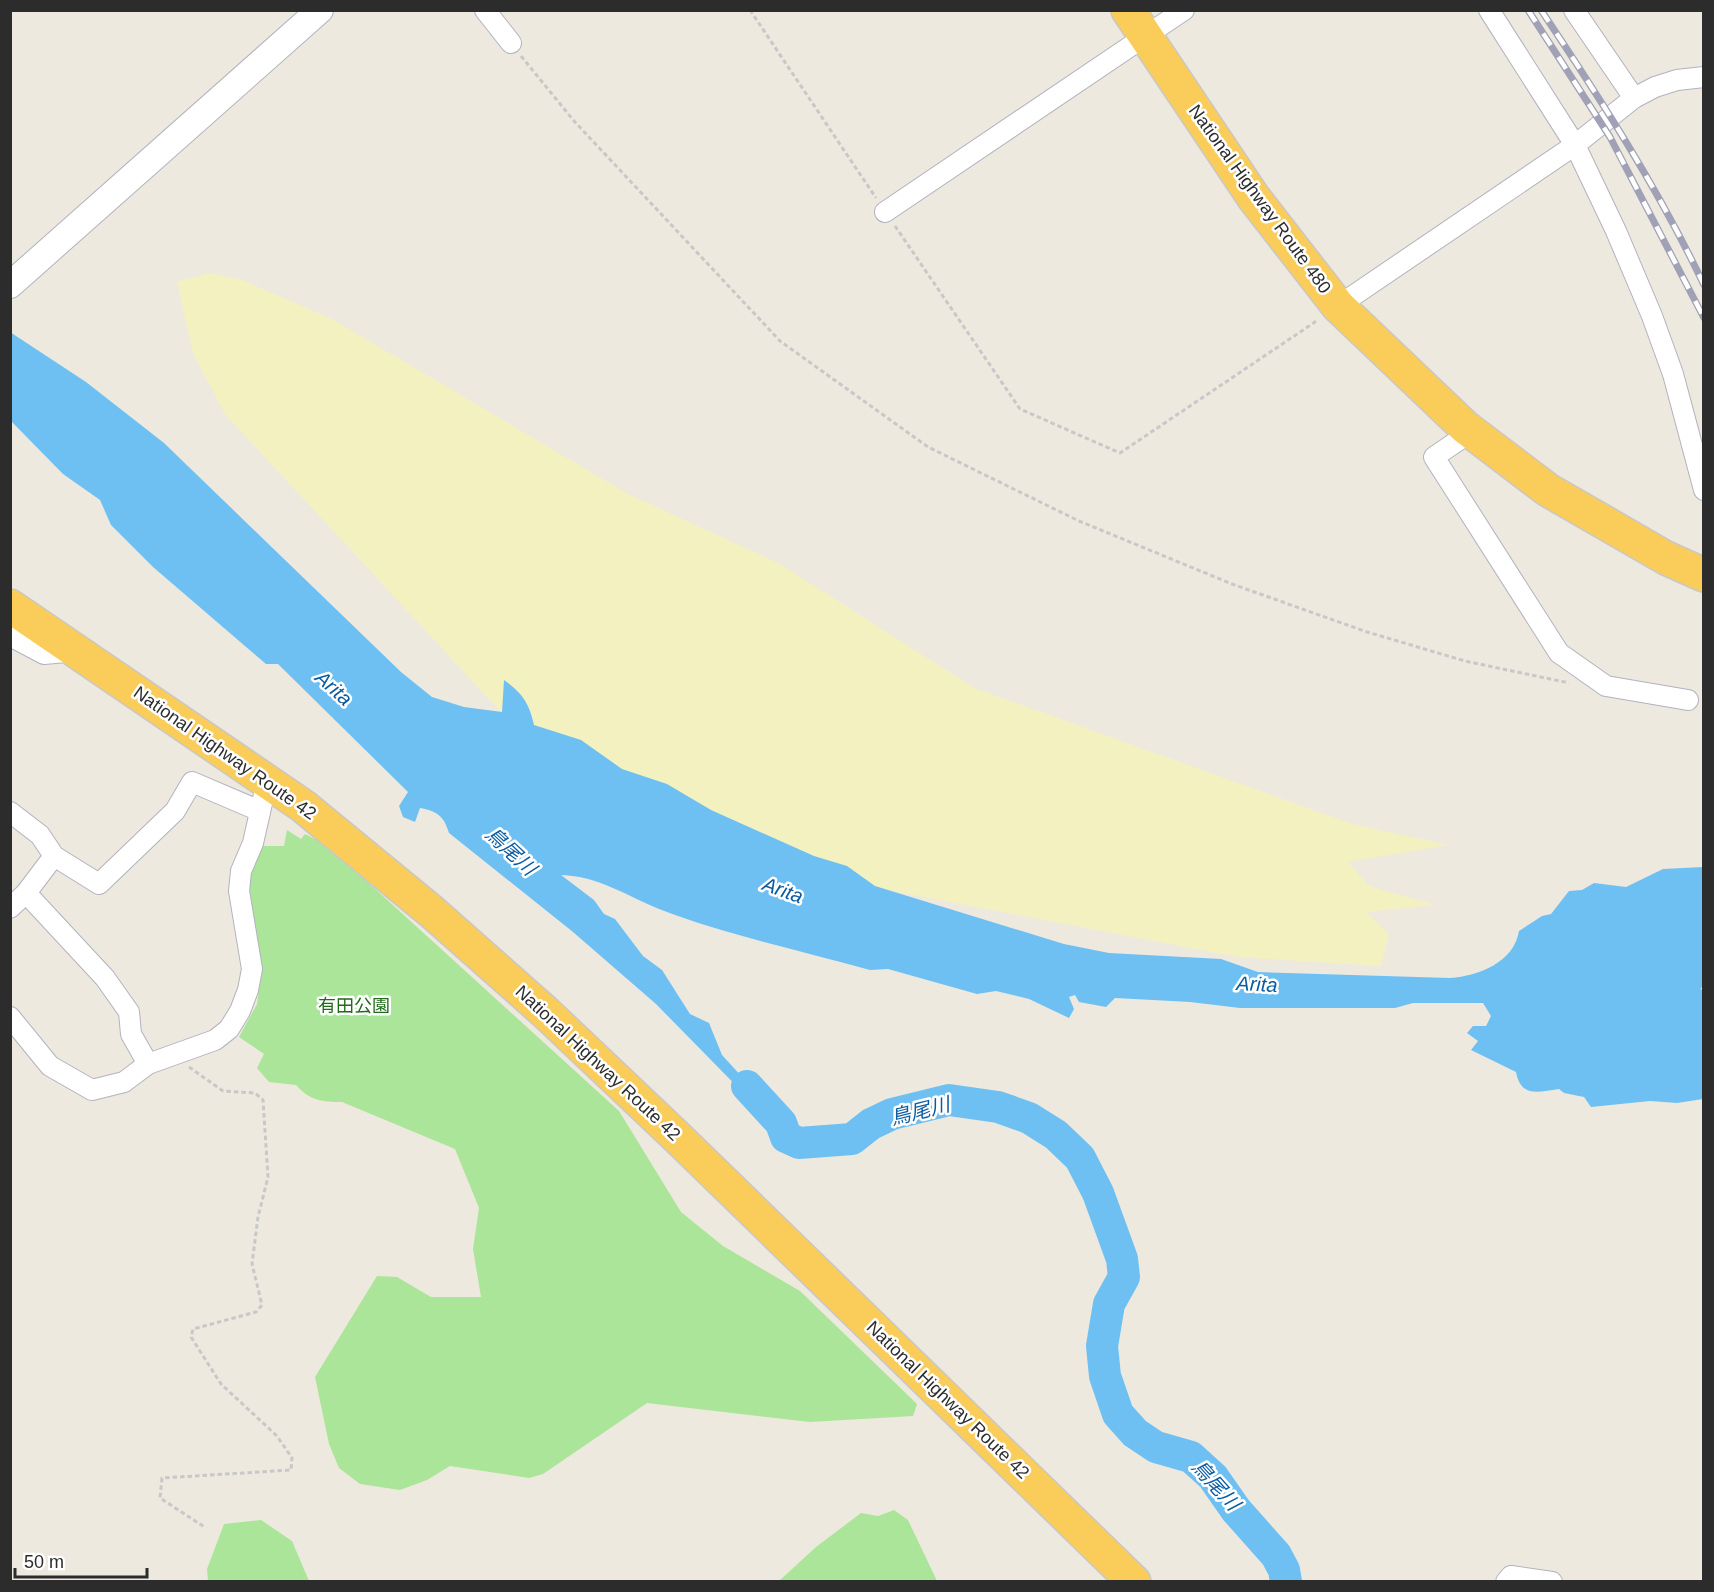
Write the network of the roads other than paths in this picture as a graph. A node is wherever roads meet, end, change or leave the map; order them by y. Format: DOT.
graph roads {
  1 [pos="320,10"];
  2 [pos="485,10"];
  3 [pos="1184,10"];
  4 [pos="1489,10"];
  5 [pos="1574,10"];
  6 [pos="1137,24"];
  7 [pos="511,43"];
  8 [pos="1704,78"];
  9 [pos="1634,98"];
  10 [pos="1575,145"];
  11 [pos="885,212"];
  12 [pos="10,285"];
  13 [pos="1338,306"];
  14 [pos="1465,427"];
  15 [pos="1704,490"];
  16 [pos="1704,575"];
  17 [pos="10,606"];
  18 [pos="10,636"];
  19 [pos="80,651"];
  20 [pos="1688,700"];
  21 [pos="264,796"];
  22 [pos="10,812"];
  23 [pos="54,856"];
  24 [pos="26,893"];
  25 [pos="10,908"];
  26 [pos="10,1017"];
  27 [pos="148,1064"];
  28 [pos="1134,1581"];
  29 [pos="1506,1581"];
  30 [pos="1552,1581"];
  1 -- 12 [label="street"];
  2 -- 7 [label="street"];
  3 -- 6 [label="street"];
  4 -- 10 [label="street"];
  5 -- 9 [label="street"];
  6 -- 11 [label="street"];
  6 -- 13 [label="highway, National Highway Route 480"];
  8 -- 9 [label="street"];
  9 -- 10 [label="street"];
  10 -- 13 [label="street"];
  10 -- 15 [label="street"];
  13 -- 14 [label="highway, National Highway Route 480"];
  14 -- 16 [label="highway, National Highway Route 480"];
  14 -- 20 [label="street"];
  17 -- 19 [label="highway, National Highway Route 42"];
  18 -- 19 [label="street"];
  19 -- 21 [label="highway, National Highway Route 42"];
  21 -- 23 [label="street"];
  21 -- 27 [label="street"];
  21 -- 28 [label="highway, National Highway Route 42"];
  22 -- 23 [label="street"];
  23 -- 24 [label="street"];
  24 -- 25 [label="street"];
  24 -- 27 [label="street"];
  26 -- 27 [label="street"];
  29 -- 30 [label="street"];
}
